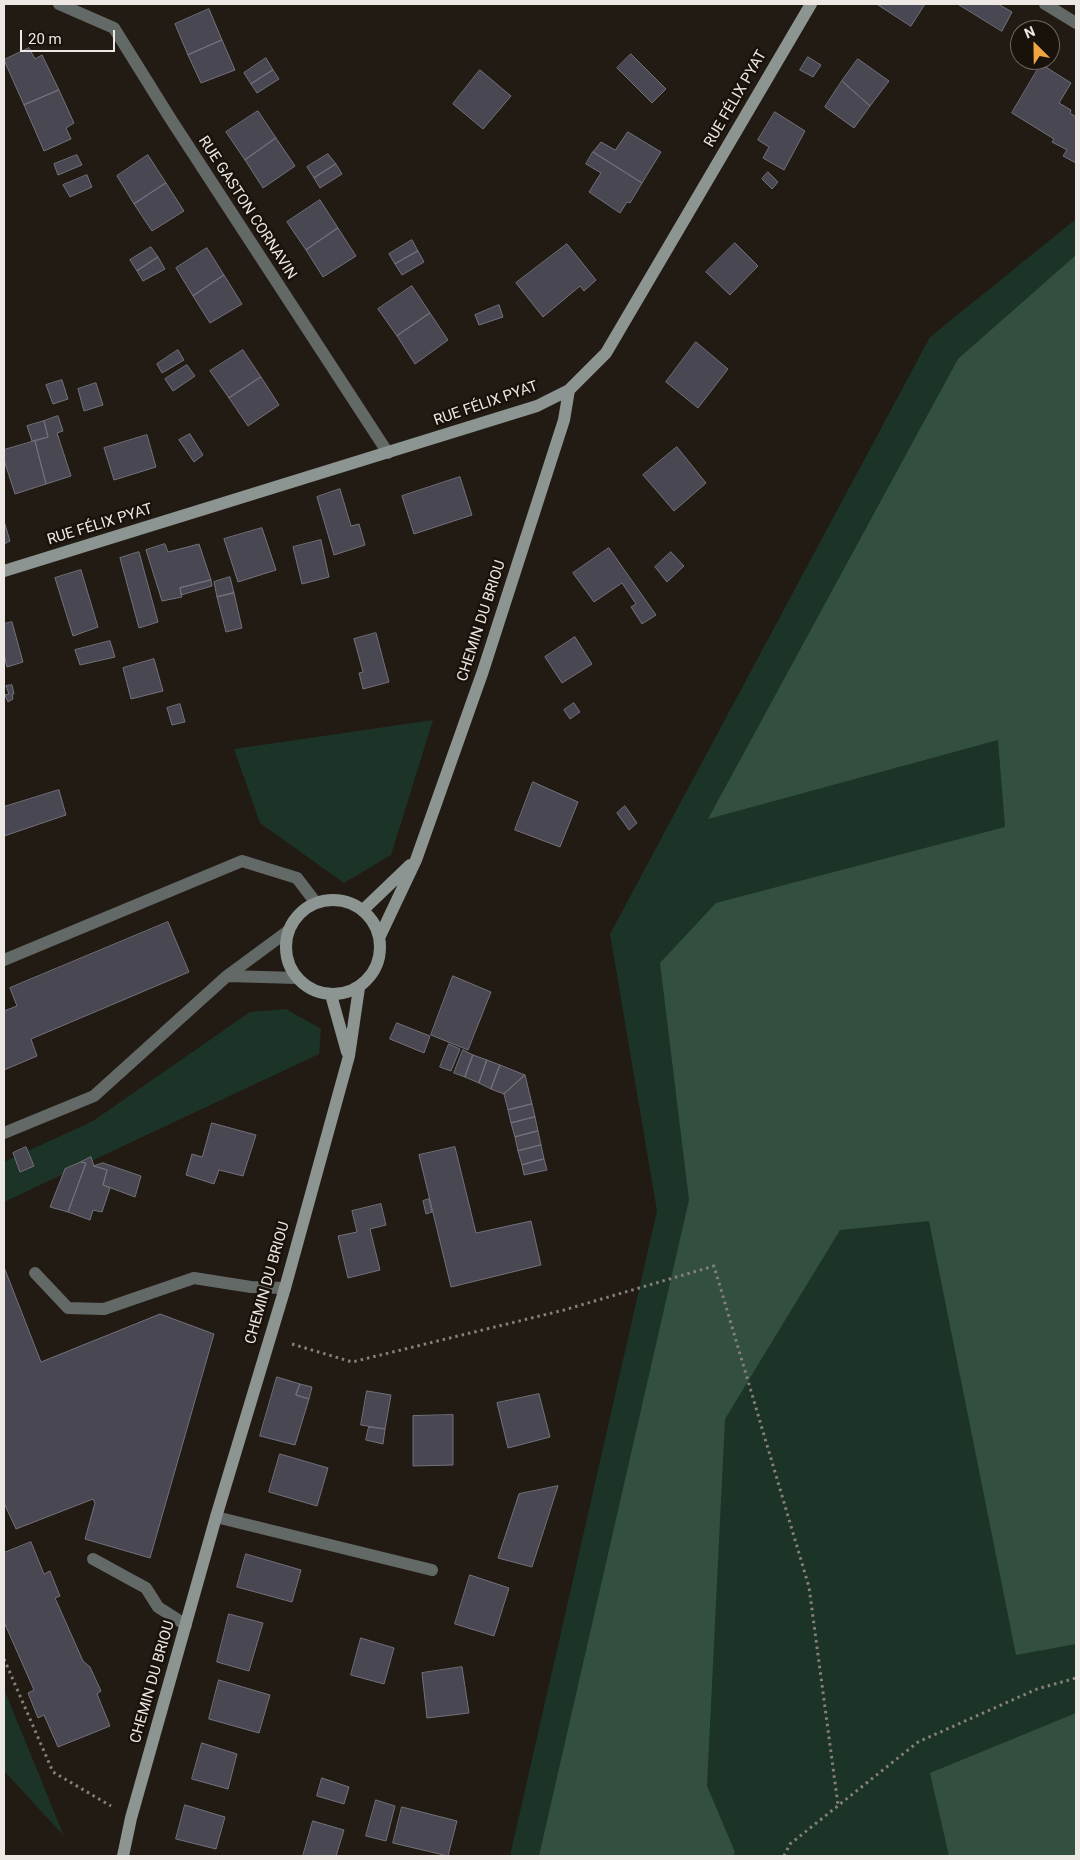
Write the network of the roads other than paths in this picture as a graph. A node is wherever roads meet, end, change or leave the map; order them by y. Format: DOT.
graph roads {
  1 [pos="59,4"];
  2 [pos="811,4"];
  3 [pos="1045,4"];
  4 [pos="1076,23"];
  5 [pos="569,390"];
  6 [pos="388,454"];
  7 [pos="4,571"];
  8 [pos="416,860"];
  9 [pos="316,903"];
  10 [pos="363,910"];
  11 [pos="288,931"];
  12 [pos="380,936"];
  13 [pos="4,960"];
  14 [pos="227,976"];
  15 [pos="297,978"];
  16 [pos="359,988"];
  17 [pos="331,995"];
  18 [pos="349,1056"];
  19 [pos="4,1134"];
  20 [pos="35,1273"];
  21 [pos="285,1288"];
  22 [pos="216,1517"];
  23 [pos="93,1559"];
  24 [pos="432,1570"];
  25 [pos="186,1625"];
  26 [pos="123,1856"];
  1 -- 6 [label="street, RUE GASTON CORNAVIN"];
  2 -- 5 [label="street, RUE FÉLIX PYAT"];
  3 -- 4 [label="street"];
  5 -- 6 [label="street, RUE FÉLIX PYAT"];
  5 -- 8 [label="street, CHEMIN DU BRIOU"];
  6 -- 7 [label="street, RUE FÉLIX PYAT"];
  8 -- 10 [label="street, CHEMIN DU BRIOU"];
  8 -- 12 [label="street, CHEMIN DU BRIOU"];
  9 -- 10 [label="street"];
  9 -- 11 [label="street"];
  9 -- 13 [label="street"];
  10 -- 12 [label="street"];
  11 -- 14 [label="street"];
  11 -- 15 [label="street"];
  12 -- 16 [label="street"];
  14 -- 15 [label="street"];
  14 -- 19 [label="street"];
  15 -- 17 [label="street"];
  16 -- 17 [label="street"];
  16 -- 18 [label="street, CHEMIN DU BRIOU"];
  17 -- 18 [label="street"];
  18 -- 21 [label="street, CHEMIN DU BRIOU"];
  20 -- 21 [label="street"];
  21 -- 22 [label="street, CHEMIN DU BRIOU"];
  22 -- 24 [label="street"];
  22 -- 25 [label="street, CHEMIN DU BRIOU"];
  23 -- 25 [label="street"];
  25 -- 26 [label="street, CHEMIN DU BRIOU"];
}
